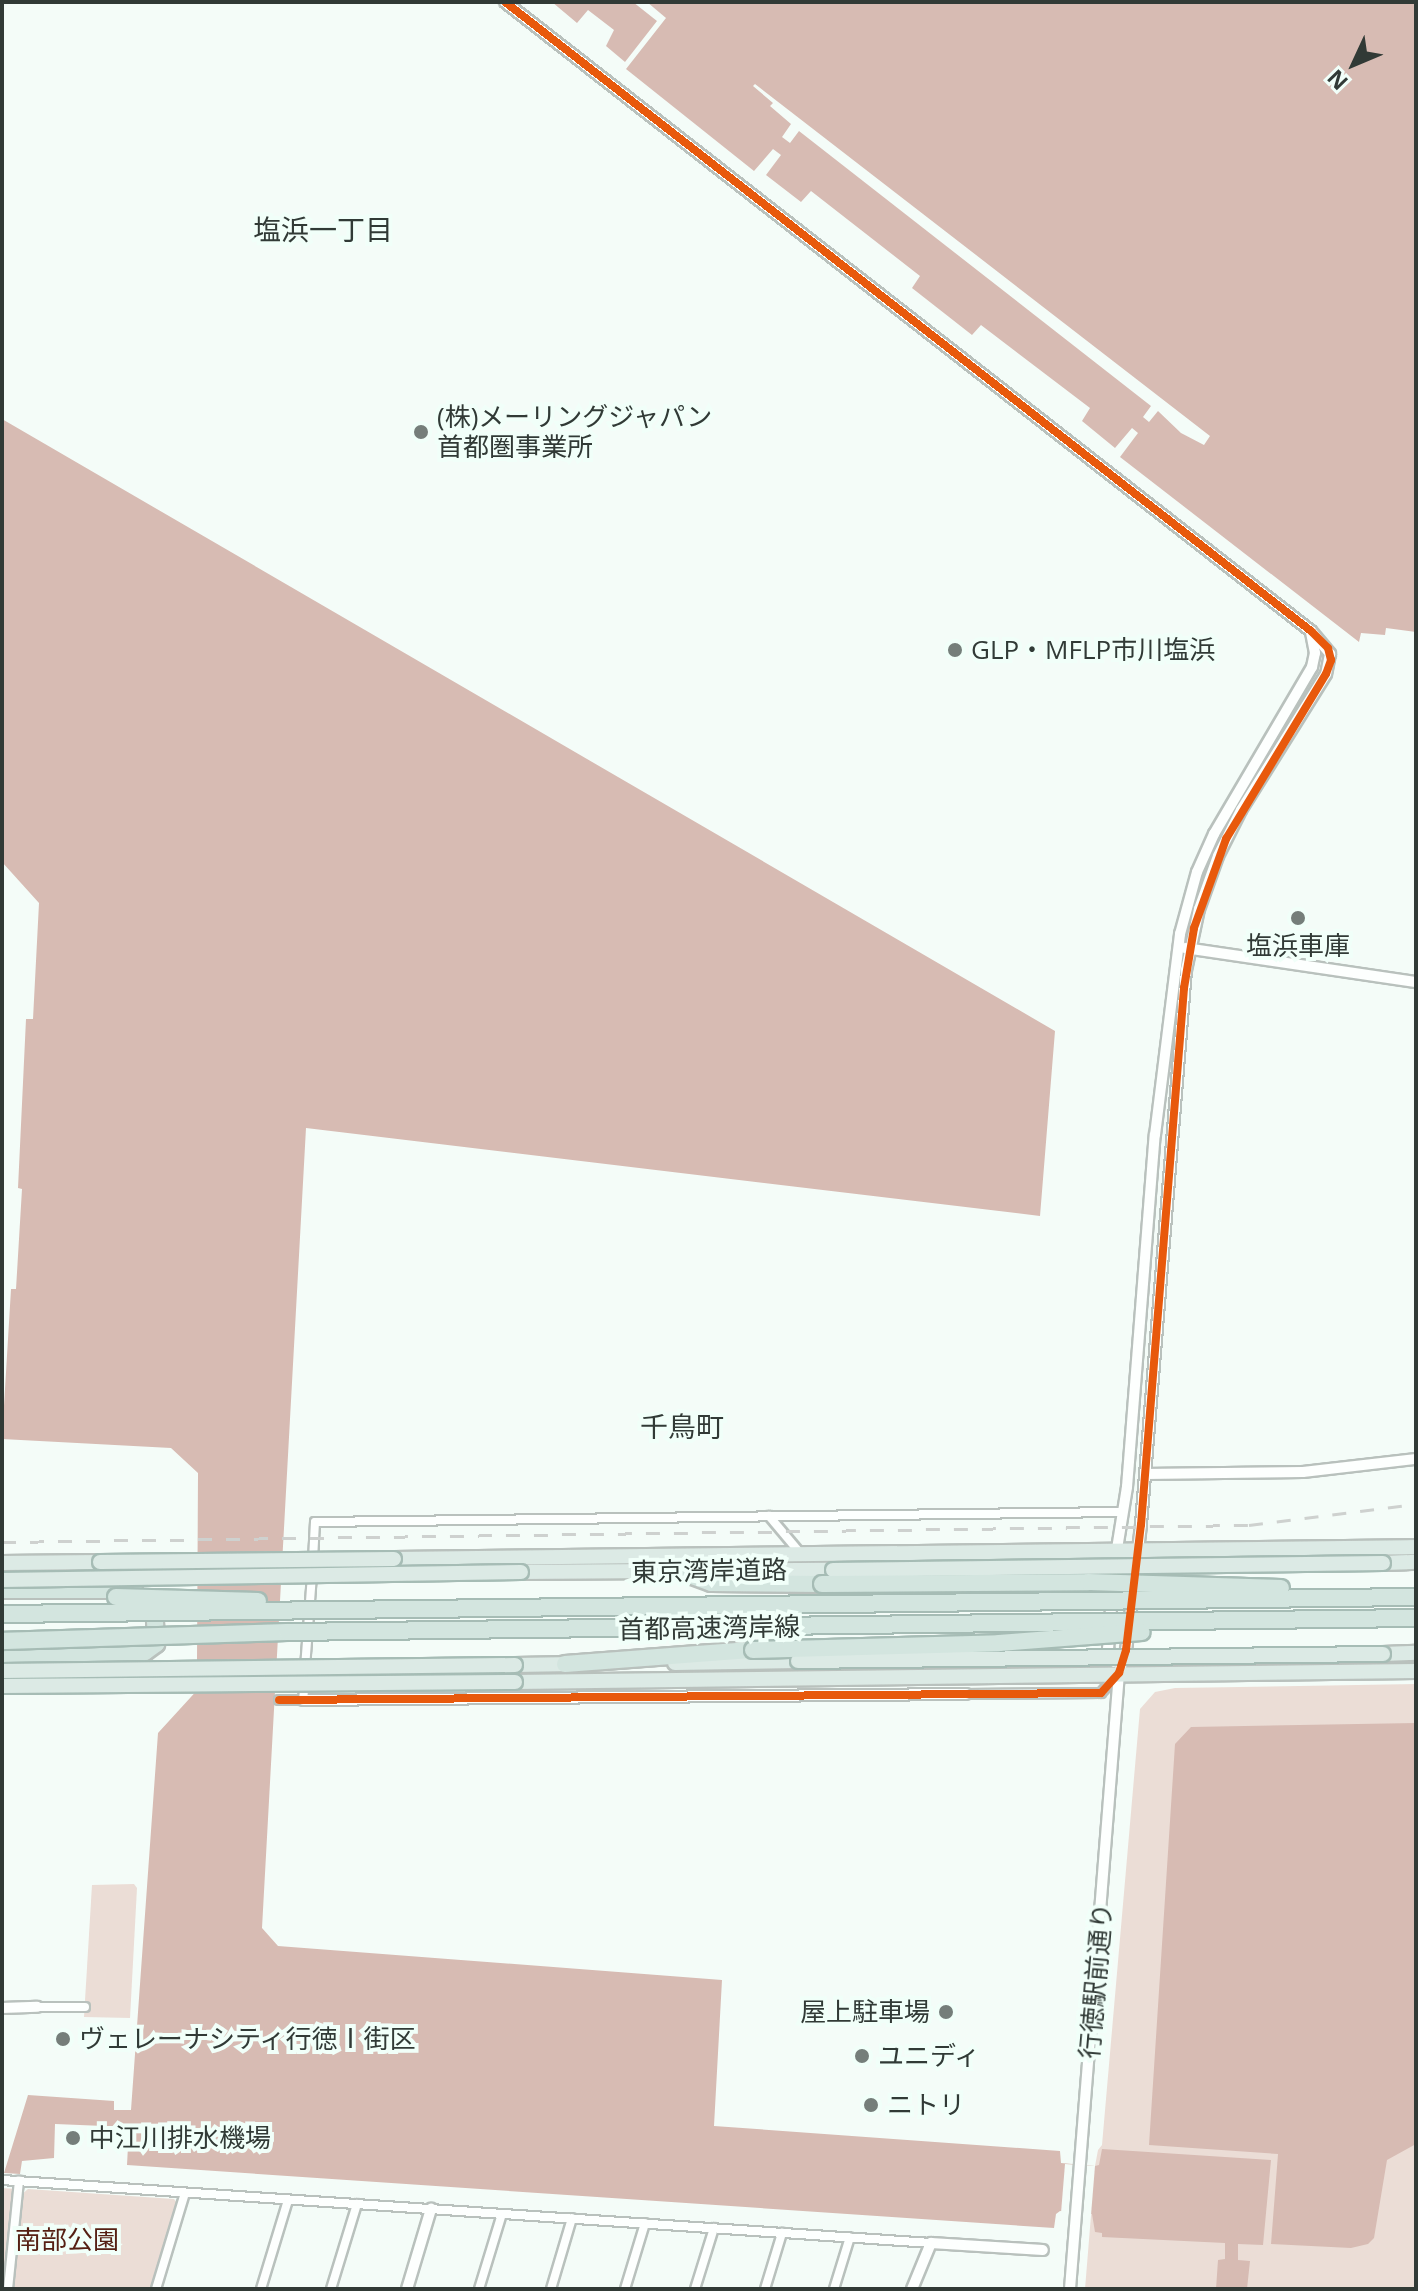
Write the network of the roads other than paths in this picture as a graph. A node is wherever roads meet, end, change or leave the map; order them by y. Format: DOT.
graph roads {
  1 [pos="505,2"];
  2 [pos="1311,631"];
  3 [pos="1297,692"];
  4 [pos="1311,700"];
  5 [pos="1178,947"];
  6 [pos="1190,949"];
  7 [pos="1416,982"];
  8 [pos="1169,1017"];
  9 [pos="1182,1018"];
  10 [pos="1164,1063"];
  11 [pos="1178,1064"];
  12 [pos="1155,1135"];
  13 [pos="1172,1136"];
  14 [pos="1143,1291"];
  15 [pos="1159,1292"];
  16 [pos="1135,1391"];
  17 [pos="1151,1392"];
  18 [pos="1416,1459"];
  19 [pos="1145,1474"];
  20 [pos="1122,1512"];
  21 [pos="769,1516"];
  22 [pos="1416,1547"];
  23 [pos="1137,1550"];
  24 [pos="1116,1551"];
  25 [pos="801,1554"];
  26 [pos="100,1562"];
  27 [pos="1416,1562"];
  28 [pos="2,1563"];
  29 [pos="521,1565"];
  30 [pos="684,1573"];
  31 [pos="362,1575"];
  32 [pos="2,1580"];
  33 [pos="2,1590"];
  34 [pos="1416,1596"];
  35 [pos="2,1598"];
  36 [pos="306,1611"];
  37 [pos="2,1614"];
  38 [pos="1416,1618"];
  39 [pos="1174,1622"];
  40 [pos="2,1641"];
  41 [pos="1416,1653"];
  42 [pos="2,1656"];
  43 [pos="565,1664"];
  44 [pos="307,1666"];
  45 [pos="2,1671"];
  46 [pos="1416,1671"];
  47 [pos="1119,1673"];
  48 [pos="73,1684"];
  49 [pos="2,1686"];
  50 [pos="966,1694"];
  51 [pos="279,1700"];
  52 [pos="303,1700"];
  53 [pos="37,2007"];
  54 [pos="85,2007"];
  55 [pos="2,2008"];
  56 [pos="2,2180"];
  57 [pos="19,2181"];
  58 [pos="185,2193"];
  59 [pos="288,2200"];
  60 [pos="357,2204"];
  61 [pos="431,2209"];
  62 [pos="502,2214"];
  63 [pos="572,2218"];
  64 [pos="645,2223"];
  65 [pos="714,2228"];
  66 [pos="782,2233"];
  67 [pos="850,2237"];
  68 [pos="931,2243"];
  69 [pos="1043,2250"];
  70 [pos="8,2289"];
  71 [pos="156,2289"];
  72 [pos="261,2289"];
  73 [pos="331,2289"];
  74 [pos="407,2289"];
  75 [pos="479,2289"];
  76 [pos="551,2289"];
  77 [pos="625,2289"];
  78 [pos="695,2289"];
  79 [pos="765,2289"];
  80 [pos="834,2289"];
  81 [pos="912,2289"];
  82 [pos="1070,2289"];
  1 -- 2 [label="street"];
  2 -- 3 [label="street"];
  2 -- 4 [label="street"];
  3 -- 4 [label="street"];
  3 -- 5 [label="street"];
  4 -- 6 [label="street"];
  5 -- 6 [label="street"];
  5 -- 8 [label="street"];
  6 -- 7 [label="street"];
  6 -- 9 [label="street"];
  8 -- 9 [label="street"];
  8 -- 10 [label="street"];
  9 -- 11 [label="street"];
  10 -- 11 [label="street"];
  10 -- 12 [label="street"];
  11 -- 13 [label="street"];
  12 -- 13 [label="street"];
  12 -- 14 [label="street"];
  13 -- 15 [label="street"];
  14 -- 15 [label="street"];
  14 -- 16 [label="street"];
  15 -- 17 [label="street"];
  16 -- 17 [label="street"];
  16 -- 20 [label="street"];
  17 -- 19 [label="street"];
  18 -- 19 [label="street"];
  19 -- 23 [label="street"];
  20 -- 21 [label="street"];
  20 -- 24 [label="street"];
  21 -- 25 [label="street"];
  21 -- 52 [label="street"];
  22 -- 23 [label="highway, 東京湾岸道路"];
  23 -- 24 [label="highway, 東京湾岸道路"];
  23 -- 47 [label="street"];
  24 -- 25 [label="highway, 東京湾岸道路"];
  24 -- 47 [label="street"];
  25 -- 29 [label="highway, 東京湾岸道路"];
  26 -- 28 [label="highway, 東京湾岸道路"];
  26 -- 29 [label="highway, 東京湾岸道路, bridge"];
  26 -- 31 [label="highway, bridge"];
  27 -- 30 [label="highway, 東京湾岸道路, bridge"];
  29 -- 30 [label="highway, 東京湾岸道路"];
  29 -- 31 [label="highway, 東京湾岸道路, bridge"];
  30 -- 34 [label="highway, bridge"];
  31 -- 32 [label="highway, 東京湾岸道路, bridge"];
  33 -- 42 [label="highway"];
  34 -- 36 [label="highway, 首都高速湾岸線, bridge"];
  35 -- 36 [label="highway, bridge"];
  36 -- 37 [label="highway, 首都高速湾岸線, bridge"];
  38 -- 39 [label="highway, 首都高速湾岸線, bridge"];
  39 -- 40 [label="highway, 首都高速湾岸線, bridge"];
  39 -- 43 [label="highway, bridge"];
  41 -- 43 [label="highway, bridge"];
  43 -- 44 [label="highway, bridge"];
  44 -- 45 [label="highway, bridge"];
  44 -- 48 [label="highway, bridge"];
  46 -- 47 [label="highway"];
  47 -- 48 [label="highway, bridge"];
  47 -- 50 [label="street"];
  47 -- 82 [label="street, 行徳駅前通り"];
  48 -- 49 [label="highway, bridge"];
  50 -- 52 [label="street"];
  51 -- 52 [label="street"];
  53 -- 54 [label="street"];
  53 -- 55 [label="street"];
  56 -- 57 [label="street"];
  57 -- 58 [label="street"];
  57 -- 70 [label="street"];
  58 -- 59 [label="street"];
  58 -- 71 [label="street"];
  59 -- 60 [label="street"];
  59 -- 72 [label="street"];
  60 -- 61 [label="street"];
  60 -- 73 [label="street"];
  61 -- 62 [label="street"];
  61 -- 74 [label="street"];
  62 -- 63 [label="street"];
  62 -- 75 [label="street"];
  63 -- 64 [label="street"];
  63 -- 76 [label="street"];
  64 -- 65 [label="street"];
  64 -- 77 [label="street"];
  65 -- 66 [label="street"];
  65 -- 78 [label="street"];
  66 -- 67 [label="street"];
  66 -- 79 [label="street"];
  67 -- 68 [label="street"];
  67 -- 80 [label="street"];
  68 -- 69 [label="street"];
  68 -- 81 [label="street"];
}
